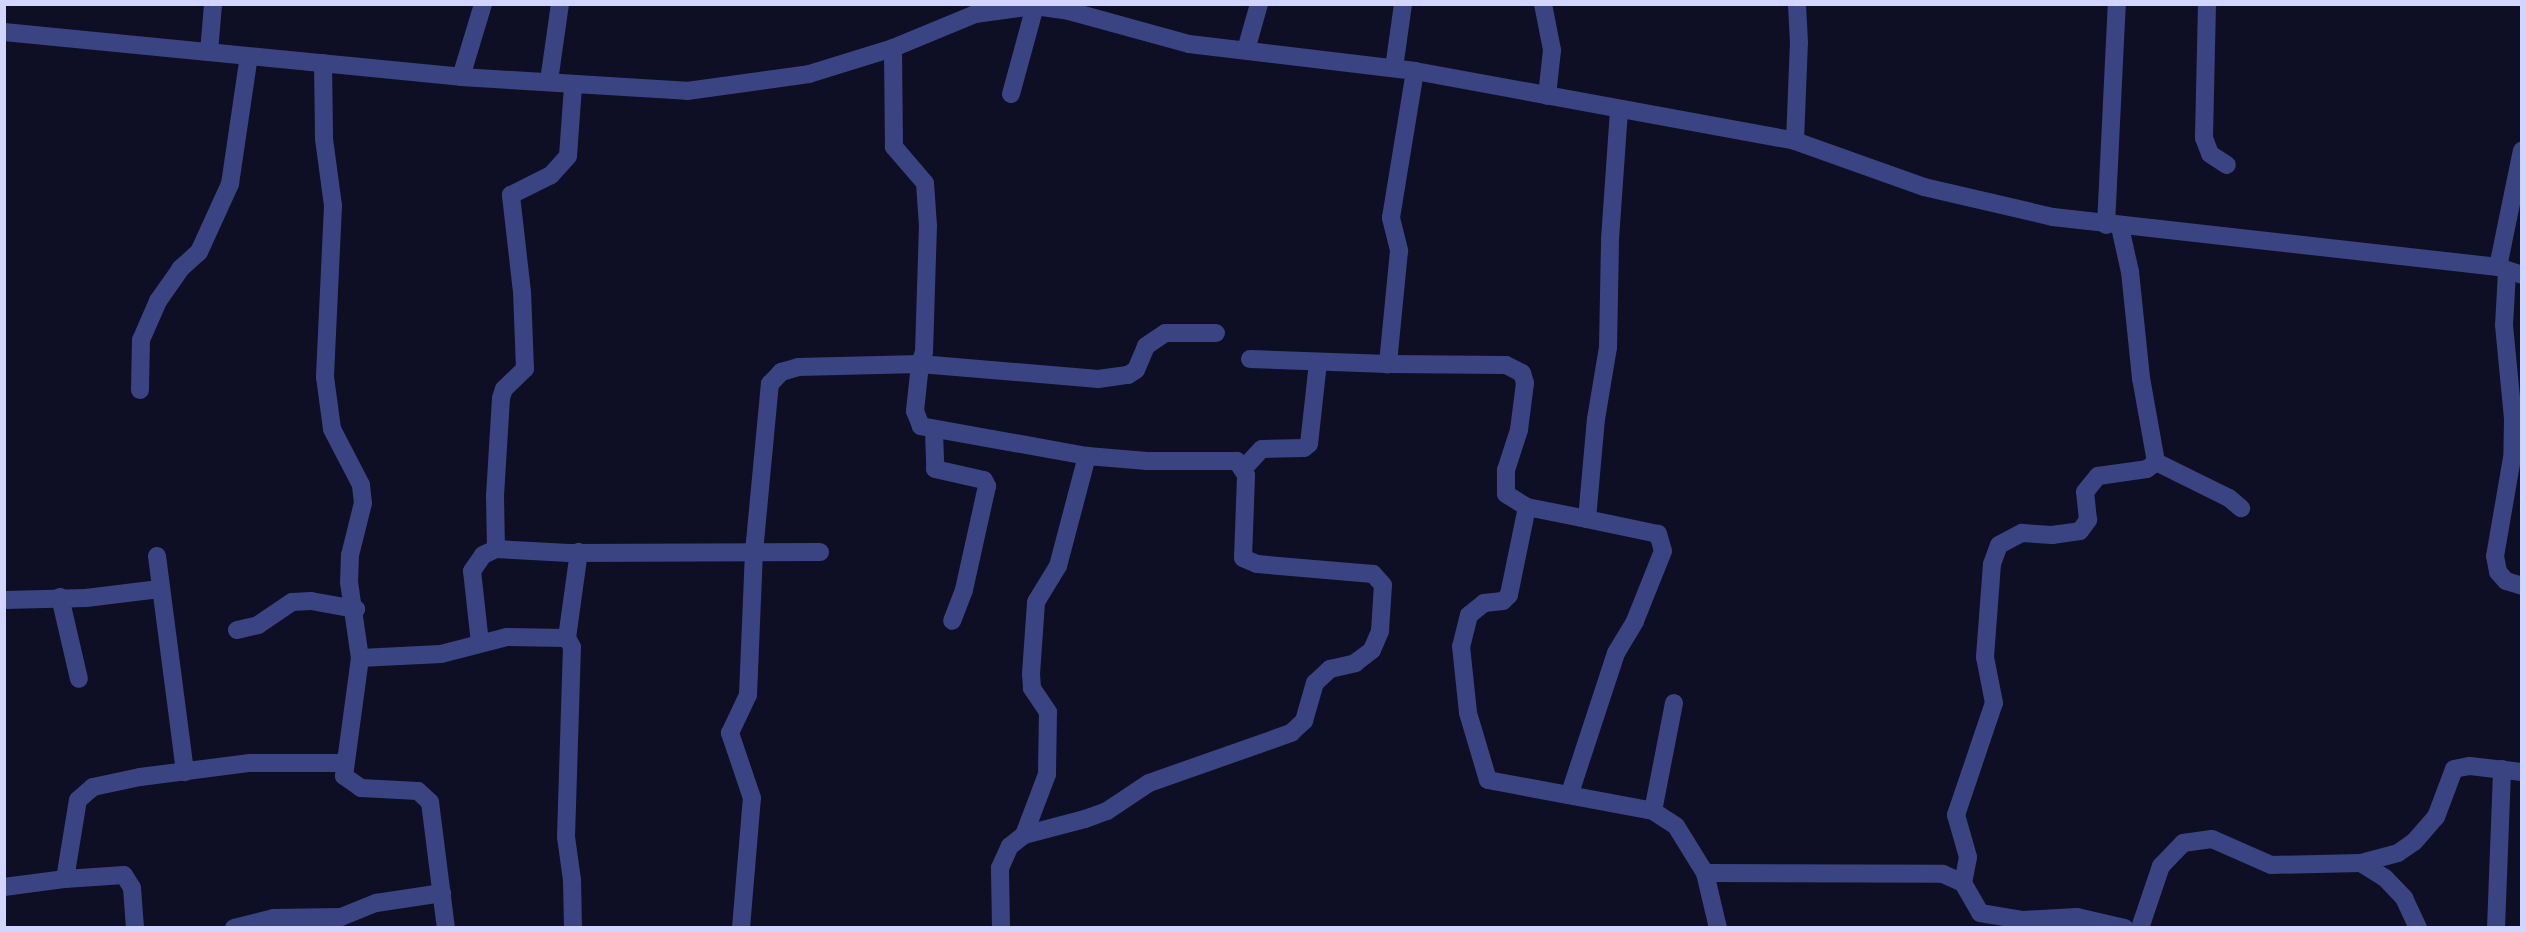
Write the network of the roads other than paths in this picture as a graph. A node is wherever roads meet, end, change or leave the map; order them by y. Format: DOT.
graph roads {
  1 [pos="213,4"];
  2 [pos="483,4"];
  3 [pos="560,4"];
  4 [pos="1259,4"];
  5 [pos="1403,4"];
  6 [pos="1543,4"];
  7 [pos="1797,4"];
  8 [pos="2117,4"];
  9 [pos="2207,4"];
  10 [pos="1035,6"];
  11 [pos="1069,8"];
  12 [pos="974,9"];
  13 [pos="4,32"];
  14 [pos="892,48"];
  15 [pos="1246,50"];
  16 [pos="209,52"];
  17 [pos="249,56"];
  18 [pos="323,63"];
  19 [pos="1394,68"];
  20 [pos="1415,71"];
  21 [pos="461,77"];
  22 [pos="549,81"];
  23 [pos="573,86"];
  24 [pos="1011,94"];
  25 [pos="1547,96"];
  26 [pos="1620,110"];
  27 [pos="1795,141"];
  28 [pos="2522,150"];
  29 [pos="2228,165"];
  30 [pos="2113,226"];
  31 [pos="2509,271"];
  32 [pos="1216,333"];
  33 [pos="1250,359"];
  34 [pos="1317,362"];
  35 [pos="920,364"];
  36 [pos="1388,364"];
  37 [pos="140,390"];
  38 [pos="934,431"];
  39 [pos="1087,456"];
  40 [pos="2156,462"];
  41 [pos="1244,468"];
  42 [pos="1527,507"];
  43 [pos="2241,508"];
  44 [pos="1587,519"];
  45 [pos="496,549"];
  46 [pos="579,552"];
  47 [pos="754,552"];
  48 [pos="820,552"];
  49 [pos="157,556"];
  50 [pos="2522,586"];
  51 [pos="159,590"];
  52 [pos="60,597"];
  53 [pos="5,603"];
  54 [pos="356,609"];
  55 [pos="952,621"];
  56 [pos="237,630"];
  57 [pos="567,638"];
  58 [pos="480,643"];
  59 [pos="360,658"];
  60 [pos="79,679"];
  61 [pos="1674,703"];
  62 [pos="343,763"];
  63 [pos="2502,770"];
  64 [pos="184,772"];
  65 [pos="2522,772"];
  66 [pos="1570,793"];
  67 [pos="1653,811"];
  68 [pos="1024,835"];
  69 [pos="2361,863"];
  70 [pos="1705,873"];
  71 [pos="65,879"];
  72 [pos="1963,883"];
  73 [pos="4,887"];
  74 [pos="442,894"];
  75 [pos="2490,926"];
  76 [pos="135,927"];
  77 [pos="234,927"];
  78 [pos="446,927"];
  79 [pos="573,927"];
  80 [pos="741,927"];
  81 [pos="1002,927"];
  82 [pos="1718,927"];
  83 [pos="2125,927"];
  84 [pos="2140,927"];
  85 [pos="2418,927"];
  1 -- 16 [label="street"];
  2 -- 21 [label="street"];
  3 -- 22 [label="street"];
  4 -- 15 [label="street"];
  5 -- 19 [label="street"];
  6 -- 25 [label="street"];
  7 -- 27 [label="street"];
  8 -- 30 [label="street"];
  9 -- 29 [label="street"];
  10 -- 11 [label="street"];
  10 -- 12 [label="street"];
  10 -- 24 [label="street"];
  11 -- 15 [label="street"];
  12 -- 14 [label="street"];
  13 -- 16 [label="street"];
  14 -- 23 [label="street"];
  14 -- 35 [label="street"];
  15 -- 19 [label="street"];
  16 -- 17 [label="street"];
  17 -- 18 [label="street"];
  17 -- 37 [label="street"];
  18 -- 21 [label="street"];
  18 -- 54 [label="street"];
  19 -- 20 [label="street"];
  20 -- 25 [label="street"];
  20 -- 36 [label="street"];
  21 -- 22 [label="street"];
  22 -- 23 [label="street"];
  23 -- 45 [label="street"];
  25 -- 26 [label="street"];
  26 -- 27 [label="street"];
  26 -- 44 [label="street"];
  27 -- 30 [label="street"];
  28 -- 31 [label="street"];
  30 -- 31 [label="street"];
  30 -- 40 [label="street"];
  31 -- 50 [label="street"];
  32 -- 35 [label="street"];
  33 -- 34 [label="street"];
  34 -- 36 [label="street"];
  34 -- 41 [label="street"];
  35 -- 38 [label="street"];
  35 -- 47 [label="street"];
  36 -- 42 [label="street"];
  38 -- 39 [label="street"];
  38 -- 55 [label="street"];
  39 -- 41 [label="street"];
  39 -- 68 [label="street"];
  40 -- 43 [label="street"];
  40 -- 72 [label="street"];
  41 -- 68 [label="street"];
  42 -- 44 [label="street"];
  42 -- 66 [label="street"];
  44 -- 66 [label="street"];
  45 -- 46 [label="street"];
  45 -- 58 [label="street"];
  46 -- 47 [label="street"];
  46 -- 57 [label="street"];
  47 -- 48 [label="street"];
  47 -- 80 [label="street"];
  49 -- 51 [label="street"];
  51 -- 52 [label="street"];
  51 -- 64 [label="street"];
  52 -- 53 [label="street"];
  52 -- 60 [label="street"];
  54 -- 56 [label="street"];
  54 -- 59 [label="street"];
  57 -- 58 [label="street"];
  57 -- 79 [label="street"];
  58 -- 59 [label="street"];
  59 -- 62 [label="street"];
  61 -- 67 [label="street"];
  62 -- 64 [label="street"];
  62 -- 74 [label="street"];
  63 -- 65 [label="street"];
  63 -- 69 [label="street"];
  63 -- 75 [label="street"];
  64 -- 71 [label="street"];
  66 -- 67 [label="street"];
  67 -- 70 [label="street"];
  68 -- 81 [label="street"];
  69 -- 84 [label="street"];
  69 -- 85 [label="street"];
  70 -- 72 [label="street"];
  70 -- 82 [label="street"];
  71 -- 73 [label="street"];
  71 -- 76 [label="street"];
  72 -- 83 [label="street"];
  74 -- 77 [label="street"];
  74 -- 78 [label="street"];
}
